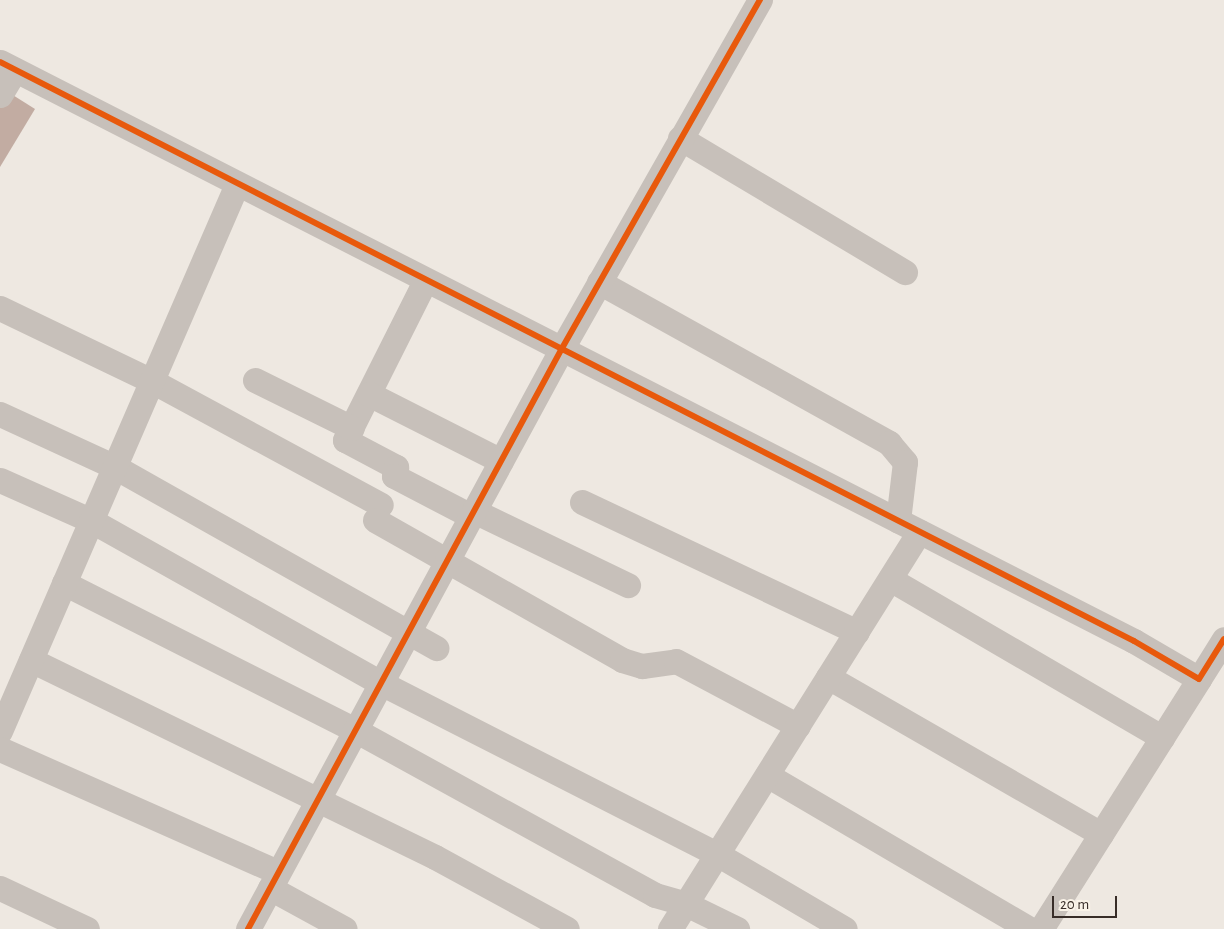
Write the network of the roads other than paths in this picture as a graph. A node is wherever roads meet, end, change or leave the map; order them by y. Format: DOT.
graph roads {
  1 [pos="760,0"];
  2 [pos="7,66"];
  3 [pos="0,95"];
  4 [pos="680,138"];
  5 [pos="237,184"];
  6 [pos="905,272"];
  7 [pos="425,281"];
  8 [pos="599,282"];
  9 [pos="0,308"];
  10 [pos="561,350"];
  11 [pos="255,380"];
  12 [pos="152,382"];
  13 [pos="369,394"];
  14 [pos="0,414"];
  15 [pos="352,428"];
  16 [pos="501,461"];
  17 [pos="115,466"];
  18 [pos="0,480"];
  19 [pos="582,502"];
  20 [pos="473,514"];
  21 [pos="92,521"];
  22 [pos="908,527"];
  23 [pos="447,560"];
  24 [pos="890,579"];
  25 [pos="64,583"];
  26 [pos="628,585"];
  27 [pos="408,632"];
  28 [pos="857,632"];
  29 [pos="1224,640"];
  30 [pos="436,648"];
  31 [pos="31,660"];
  32 [pos="828,677"];
  33 [pos="1198,679"];
  34 [pos="381,683"];
  35 [pos="798,726"];
  36 [pos="355,730"];
  37 [pos="0,731"];
  38 [pos="1162,737"];
  39 [pos="0,749"];
  40 [pos="766,776"];
  41 [pos="318,800"];
  42 [pos="1101,834"];
  43 [pos="717,854"];
  44 [pos="274,880"];
  45 [pos="0,888"];
  46 [pos="686,904"];
  47 [pos="87,929"];
  48 [pos="248,929"];
  49 [pos="345,929"];
  50 [pos="567,929"];
  51 [pos="670,929"];
  52 [pos="737,929"];
  53 [pos="845,929"];
  54 [pos="1029,929"];
  55 [pos="1041,929"];
  1 -- 4 [label="street"];
  2 -- 3 [label="street"];
  2 -- 5 [label="street"];
  4 -- 6 [label="street"];
  4 -- 8 [label="street"];
  5 -- 7 [label="street"];
  5 -- 12 [label="street"];
  7 -- 10 [label="street"];
  7 -- 13 [label="street"];
  8 -- 10 [label="street"];
  8 -- 22 [label="street"];
  9 -- 12 [label="street"];
  10 -- 16 [label="street"];
  10 -- 22 [label="street"];
  11 -- 15 [label="street"];
  12 -- 17 [label="street"];
  12 -- 23 [label="street"];
  13 -- 15 [label="street"];
  13 -- 16 [label="street"];
  14 -- 17 [label="street"];
  15 -- 20 [label="street"];
  16 -- 20 [label="street"];
  17 -- 21 [label="street"];
  17 -- 27 [label="street"];
  18 -- 21 [label="street"];
  19 -- 28 [label="street"];
  20 -- 23 [label="street"];
  20 -- 26 [label="street"];
  21 -- 25 [label="street"];
  21 -- 34 [label="street"];
  22 -- 24 [label="street"];
  22 -- 33 [label="street"];
  23 -- 27 [label="street"];
  23 -- 35 [label="street"];
  24 -- 28 [label="street"];
  24 -- 38 [label="street"];
  25 -- 31 [label="street"];
  25 -- 36 [label="street"];
  27 -- 30 [label="street"];
  27 -- 34 [label="street"];
  28 -- 32 [label="street"];
  29 -- 33 [label="street"];
  31 -- 37 [label="street"];
  31 -- 41 [label="street"];
  32 -- 35 [label="street"];
  32 -- 42 [label="street"];
  33 -- 38 [label="street"];
  34 -- 36 [label="street"];
  34 -- 43 [label="street"];
  35 -- 40 [label="street"];
  36 -- 41 [label="street"];
  36 -- 46 [label="street"];
  38 -- 42 [label="street"];
  39 -- 44 [label="street"];
  40 -- 43 [label="street"];
  40 -- 54 [label="street"];
  41 -- 44 [label="street"];
  41 -- 50 [label="street"];
  42 -- 55 [label="street"];
  43 -- 46 [label="street"];
  43 -- 53 [label="street"];
  44 -- 48 [label="street"];
  44 -- 49 [label="street"];
  45 -- 47 [label="street"];
  46 -- 51 [label="street"];
  46 -- 52 [label="street"];
}
